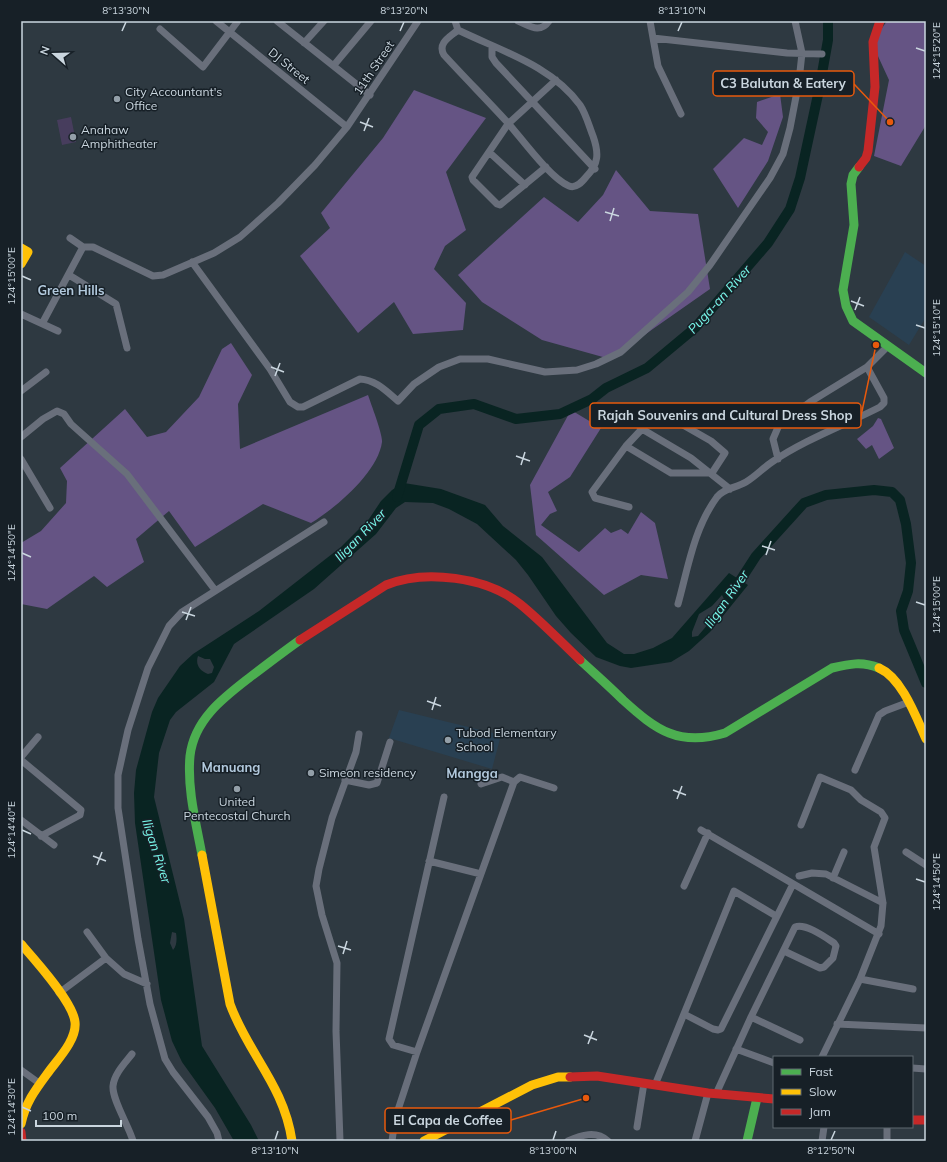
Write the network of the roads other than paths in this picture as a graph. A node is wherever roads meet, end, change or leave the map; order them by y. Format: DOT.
graph roads {
  1 [pos="216,21"];
  2 [pos="238,21"];
  3 [pos="277,21"];
  4 [pos="324,21"];
  5 [pos="371,21"];
  6 [pos="418,21"];
  7 [pos="455,21"];
  8 [pos="518,21"];
  9 [pos="549,21"];
  10 [pos="650,21"];
  11 [pos="795,21"];
  12 [pos="880,21"];
  13 [pos="160,29"];
  14 [pos="458,30"];
  15 [pos="229,31"];
  16 [pos="652,38"];
  17 [pos="304,43"];
  18 [pos="492,46"];
  19 [pos="802,53"];
  20 [pos="822,54"];
  21 [pos="334,65"];
  22 [pos="556,80"];
  23 [pos="370,94"];
  24 [pos="532,102"];
  25 [pos="681,114"];
  26 [pos="508,124"];
  27 [pos="347,127"];
  28 [pos="490,152"];
  29 [pos="546,167"];
  30 [pos="594,169"];
  31 [pos="524,185"];
  32 [pos="70,238"];
  33 [pos="83,247"];
  34 [pos="24,250"];
  35 [pos="192,262"];
  36 [pos="21,264"];
  37 [pos="69,275"];
  38 [pos="21,314"];
  39 [pos="43,322"];
  40 [pos="58,331"];
  41 [pos="887,346"];
  42 [pos="127,348"];
  43 [pos="867,367"];
  44 [pos="46,372"];
  45 [pos="926,373"];
  46 [pos="21,391"];
  47 [pos="642,428"];
  48 [pos="21,437"];
  49 [pos="626,446"];
  50 [pos="778,458"];
  51 [pos="21,460"];
  52 [pos="712,473"];
  53 [pos="730,489"];
  54 [pos="629,507"];
  55 [pos="50,508"];
  56 [pos="324,522"];
  57 [pos="215,590"];
  58 [pos="678,604"];
  59 [pos="909,702"];
  60 [pos="359,734"];
  61 [pos="38,738"];
  62 [pos="926,739"];
  63 [pos="390,742"];
  64 [pos="21,757"];
  65 [pos="21,760"];
  66 [pos="855,770"];
  67 [pos="345,780"];
  68 [pos="514,782"];
  69 [pos="481,784"];
  70 [pos="554,788"];
  71 [pos="444,797"];
  72 [pos="21,820"];
  73 [pos="801,825"];
  74 [pos="41,836"];
  75 [pos="54,845"];
  76 [pos="844,852"];
  77 [pos="906,852"];
  78 [pos="430,861"];
  79 [pos="926,864"];
  80 [pos="482,874"];
  81 [pos="799,876"];
  82 [pos="833,878"];
  83 [pos="793,884"];
  84 [pos="684,886"];
  85 [pos="883,903"];
  86 [pos="776,916"];
  87 [pos="87,932"];
  88 [pos="879,934"];
  89 [pos="21,944"];
  90 [pos="784,951"];
  91 [pos="106,958"];
  92 [pos="860,979"];
  93 [pos="147,984"];
  94 [pos="913,989"];
  95 [pos="59,993"];
  96 [pos="684,1014"];
  97 [pos="751,1017"];
  98 [pos="837,1024"];
  99 [pos="926,1028"];
  100 [pos="800,1040"];
  101 [pos="736,1049"];
  102 [pos="417,1052"];
  103 [pos="132,1054"];
  104 [pos="822,1056"];
  105 [pos="773,1063"];
  106 [pos="913,1068"];
  107 [pos="926,1069"];
  108 [pos="21,1070"];
  109 [pos="39,1083"];
  110 [pos="644,1083"];
  111 [pos="655,1085"];
  112 [pos="712,1094"];
  113 [pos="757,1098"];
  114 [pos="773,1099"];
  115 [pos="913,1120"];
  116 [pos="926,1120"];
  117 [pos="21,1124"];
  118 [pos="637,1127"];
  119 [pos="824,1128"];
  120 [pos="888,1128"];
  121 [pos="21,1132"];
  122 [pos="22,1141"];
  123 [pos="133,1141"];
  124 [pos="219,1141"];
  125 [pos="292,1141"];
  126 [pos="340,1141"];
  127 [pos="392,1141"];
  128 [pos="424,1141"];
  129 [pos="568,1141"];
  130 [pos="608,1141"];
  131 [pos="695,1141"];
  132 [pos="747,1141"];
  133 [pos="822,1141"];
  134 [pos="887,1141"];
  1 -- 15 [label="street, DJ Street"];
  2 -- 15 [label="street"];
  3 -- 17 [label="street"];
  4 -- 17 [label="street"];
  5 -- 21 [label="street"];
  6 -- 23 [label="street, 11th Street"];
  7 -- 14 [label="street"];
  8 -- 9 [label="street"];
  10 -- 16 [label="street"];
  11 -- 19 [label="street"];
  12 -- 41 [label="street"];
  13 -- 15 [label="street"];
  14 -- 18 [label="street"];
  14 -- 26 [label="street"];
  15 -- 27 [label="street, DJ Street"];
  16 -- 19 [label="street"];
  16 -- 25 [label="street"];
  17 -- 21 [label="street"];
  18 -- 22 [label="street"];
  18 -- 24 [label="street"];
  19 -- 20 [label="street"];
  19 -- 35 [label="street"];
  21 -- 23 [label="street"];
  22 -- 24 [label="street"];
  22 -- 30 [label="street"];
  23 -- 27 [label="street, 11th Street"];
  24 -- 26 [label="street"];
  24 -- 30 [label="street"];
  26 -- 28 [label="street"];
  26 -- 29 [label="street"];
  27 -- 35 [label="street, 11th Street"];
  28 -- 31 [label="street"];
  28 -- 31 [label="street"];
  29 -- 30 [label="street"];
  29 -- 31 [label="street"];
  32 -- 33 [label="street"];
  33 -- 35 [label="street, 11th Street"];
  33 -- 37 [label="street"];
  34 -- 36 [label="street"];
  37 -- 39 [label="street"];
  37 -- 42 [label="street"];
  38 -- 39 [label="street"];
  39 -- 40 [label="street"];
  41 -- 43 [label="street"];
  41 -- 45 [label="street"];
  43 -- 50 [label="street"];
  43 -- 50 [label="street"];
  44 -- 46 [label="street"];
  47 -- 49 [label="street"];
  47 -- 52 [label="street"];
  47 -- 52 [label="street"];
  48 -- 57 [label="street"];
  49 -- 52 [label="street"];
  49 -- 54 [label="street"];
  50 -- 53 [label="street"];
  51 -- 55 [label="street"];
  52 -- 53 [label="street"];
  53 -- 58 [label="street"];
  56 -- 57 [label="street"];
  57 -- 93 [label="street"];
  59 -- 62 [label="street"];
  59 -- 66 [label="street"];
  59 -- 125 [label="street"];
  60 -- 67 [label="street"];
  61 -- 64 [label="street"];
  63 -- 67 [label="street"];
  65 -- 74 [label="street"];
  67 -- 126 [label="street"];
  68 -- 69 [label="street"];
  68 -- 70 [label="street"];
  68 -- 80 [label="street"];
  71 -- 78 [label="street"];
  72 -- 74 [label="street"];
  73 -- 85 [label="street"];
  74 -- 75 [label="street"];
  76 -- 82 [label="street"];
  77 -- 79 [label="street"];
  78 -- 80 [label="street"];
  78 -- 102 [label="street"];
  80 -- 102 [label="street"];
  81 -- 82 [label="street"];
  82 -- 85 [label="street"];
  83 -- 84 [label="street"];
  83 -- 86 [label="street"];
  83 -- 88 [label="street"];
  85 -- 88 [label="street"];
  86 -- 96 [label="street"];
  86 -- 96 [label="street"];
  87 -- 91 [label="street"];
  88 -- 92 [label="street"];
  89 -- 95 [label="street"];
  90 -- 90 [label="street"];
  90 -- 97 [label="street"];
  91 -- 93 [label="street"];
  91 -- 95 [label="street"];
  92 -- 94 [label="street"];
  92 -- 98 [label="street"];
  93 -- 124 [label="street"];
  95 -- 109 [label="street"];
  96 -- 111 [label="street"];
  97 -- 100 [label="street"];
  97 -- 101 [label="street"];
  98 -- 99 [label="street"];
  98 -- 104 [label="street"];
  101 -- 105 [label="street"];
  101 -- 112 [label="street"];
  102 -- 127 [label="street"];
  103 -- 123 [label="street"];
  106 -- 107 [label="street"];
  108 -- 109 [label="street"];
  109 -- 117 [label="street"];
  110 -- 111 [label="street"];
  110 -- 118 [label="street"];
  110 -- 128 [label="street"];
  111 -- 112 [label="street"];
  112 -- 113 [label="street"];
  112 -- 131 [label="street"];
  113 -- 114 [label="street"];
  113 -- 132 [label="street"];
  115 -- 116 [label="street"];
  119 -- 133 [label="street"];
  120 -- 134 [label="street"];
  121 -- 122 [label="street"];
  129 -- 130 [label="street"];
}
